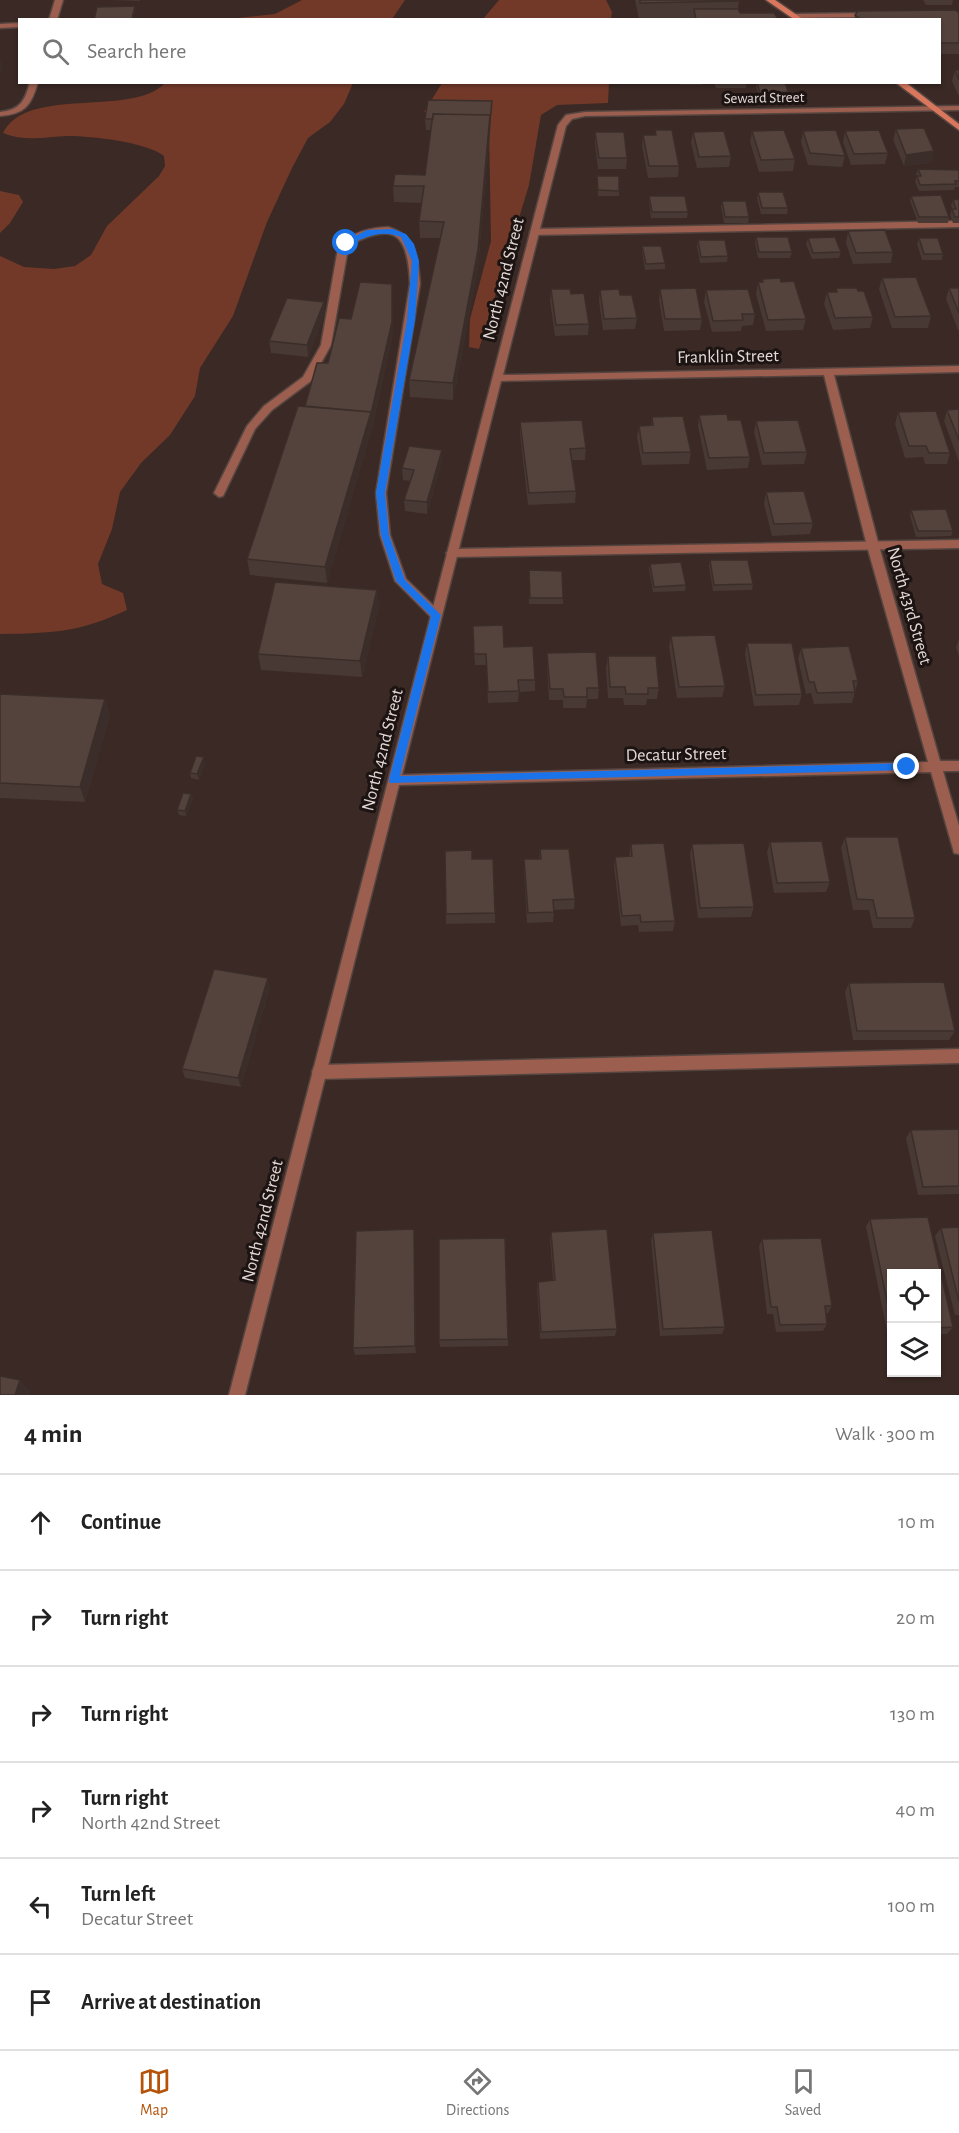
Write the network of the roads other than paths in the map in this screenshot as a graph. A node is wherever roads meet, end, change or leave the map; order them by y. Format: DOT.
graph roads {
  1 [pos="59,0"];
  2 [pos="770,0"];
  3 [pos="881,15"];
  4 [pos="54,18"];
  5 [pos="798,18"];
  6 [pos="18,25"];
  7 [pos="0,26"];
  8 [pos="33,84"];
  9 [pos="902,84"];
  10 [pos="959,108"];
  11 [pos="935,109"];
  12 [pos="0,114"];
  13 [pos="569,117"];
  14 [pos="959,128"];
  15 [pos="959,224"];
  16 [pos="534,232"];
  17 [pos="959,369"];
  18 [pos="828,371"];
  19 [pos="497,378"];
  20 [pos="219,493"];
  21 [pos="959,544"];
  22 [pos="873,546"];
  23 [pos="452,553"];
  24 [pos="436,615"];
  25 [pos="959,766"];
  26 [pos="935,767"];
  27 [pos="394,780"];
  28 [pos="959,849"];
  29 [pos="959,1056"];
  30 [pos="320,1072"];
  31 [pos="237,1395"];
  1 -- 4 [label="street"];
  2 -- 5 [label="street"];
  3 -- 5 [label="street"];
  6 -- 7 [label="street"];
  8 -- 12 [label="street"];
  9 -- 11 [label="street"];
  10 -- 11 [label="street, Seward Street"];
  11 -- 13 [label="street, Seward Street"];
  11 -- 14 [label="street"];
  13 -- 16 [label="street, North 42nd Street"];
  15 -- 16 [label="street"];
  16 -- 19 [label="street, North 42nd Street"];
  17 -- 18 [label="street, Franklin Street"];
  18 -- 19 [label="street, Franklin Street"];
  18 -- 22 [label="street, North 43rd Street"];
  19 -- 23 [label="street, North 42nd Street"];
  20 -- 24 [label="street"];
  21 -- 22 [label="street"];
  22 -- 23 [label="street"];
  22 -- 26 [label="street, North 43rd Street"];
  23 -- 24 [label="street, North 42nd Street"];
  24 -- 27 [label="street, North 42nd Street"];
  25 -- 26 [label="street, Decatur Street"];
  26 -- 27 [label="street, Decatur Street"];
  26 -- 28 [label="street, North 43rd Street"];
  27 -- 30 [label="street, North 42nd Street"];
  29 -- 30 [label="street"];
  30 -- 31 [label="street, North 42nd Street"];
}
